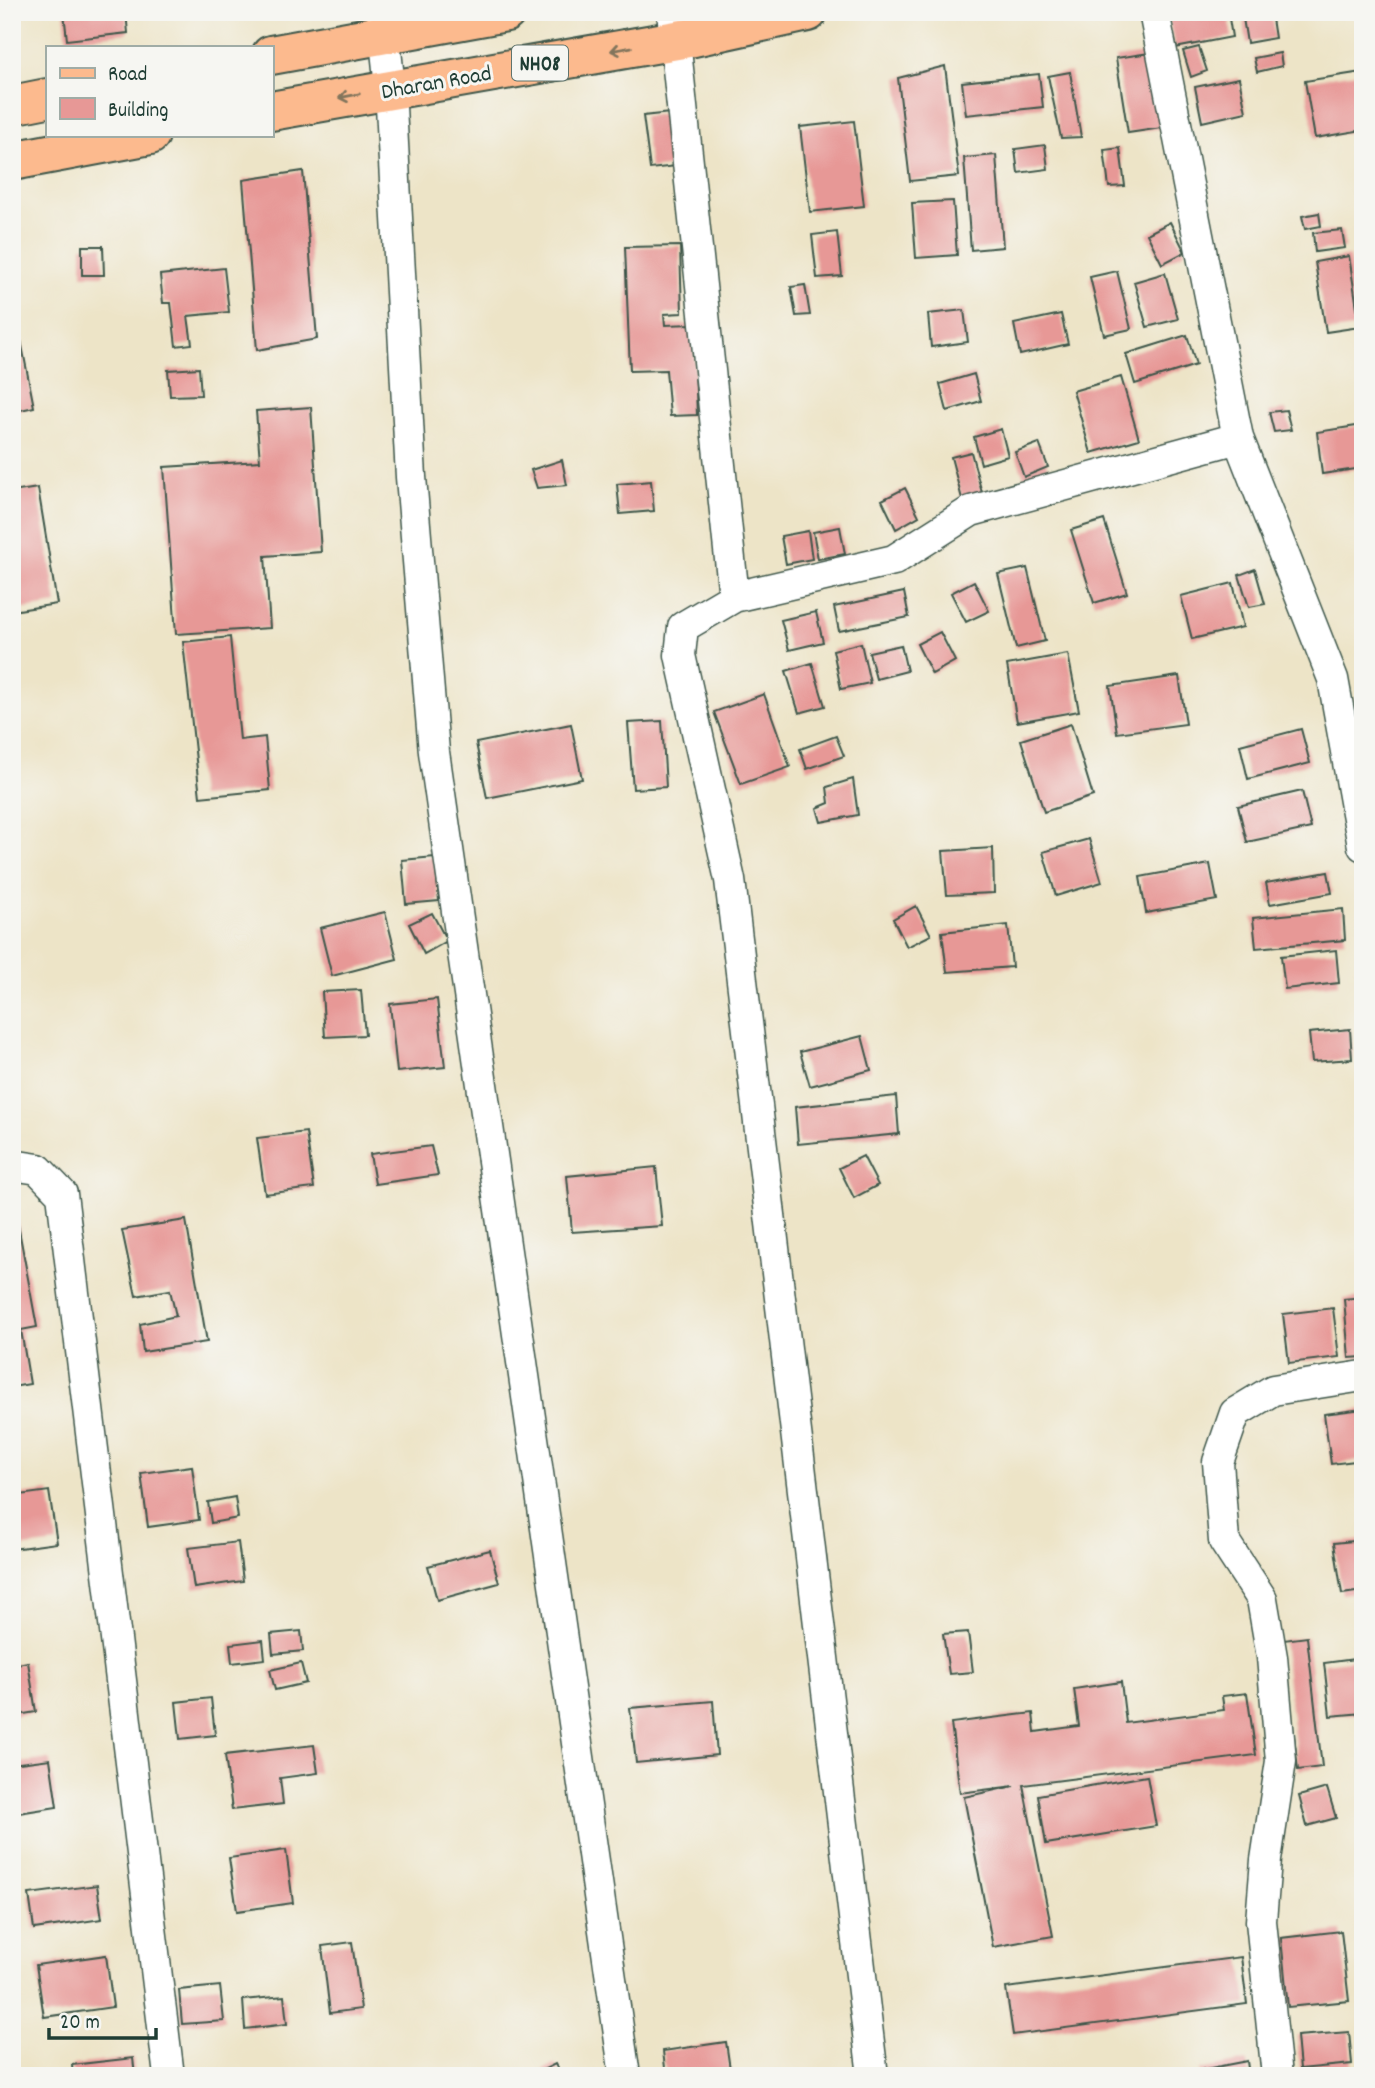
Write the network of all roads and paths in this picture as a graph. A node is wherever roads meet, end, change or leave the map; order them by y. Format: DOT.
graph roads {
  1 [pos="506,12"];
  2 [pos="808,12"];
  3 [pos="1154,12"];
  4 [pos="383,23"];
  5 [pos="674,26"];
  6 [pos="273,54"];
  7 [pos="390,88"];
  8 [pos="46,98"];
  9 [pos="12,105"];
  10 [pos="273,111"];
  11 [pos="145,136"];
  12 [pos="12,161"];
  13 [pos="1238,438"];
  14 [pos="734,597"];
  15 [pos="1363,846"];
  16 [pos="12,1165"];
  17 [pos="1363,1376"];
  18 [pos="169,2076"];
  19 [pos="625,2076"];
  20 [pos="873,2076"];
  21 [pos="1277,2076"];
  1 -- 4 [label="main road, NH08"];
  2 -- 5 [label="main road, Dharan Road / NH08"];
  3 -- 13 [label="street"];
  4 -- 6 [label="main road, NH08"];
  4 -- 7 [label="street"];
  5 -- 7 [label="main road, Dharan Road / NH08, one-way"];
  5 -- 14 [label="street"];
  7 -- 10 [label="main road, Dharan Road / NH08, one-way"];
  7 -- 19 [label="street"];
  8 -- 9 [label="main road"];
  11 -- 12 [label="main road"];
  13 -- 14 [label="street"];
  13 -- 15 [label="street"];
  14 -- 20 [label="street"];
  16 -- 18 [label="street"];
  17 -- 21 [label="street"];
}
